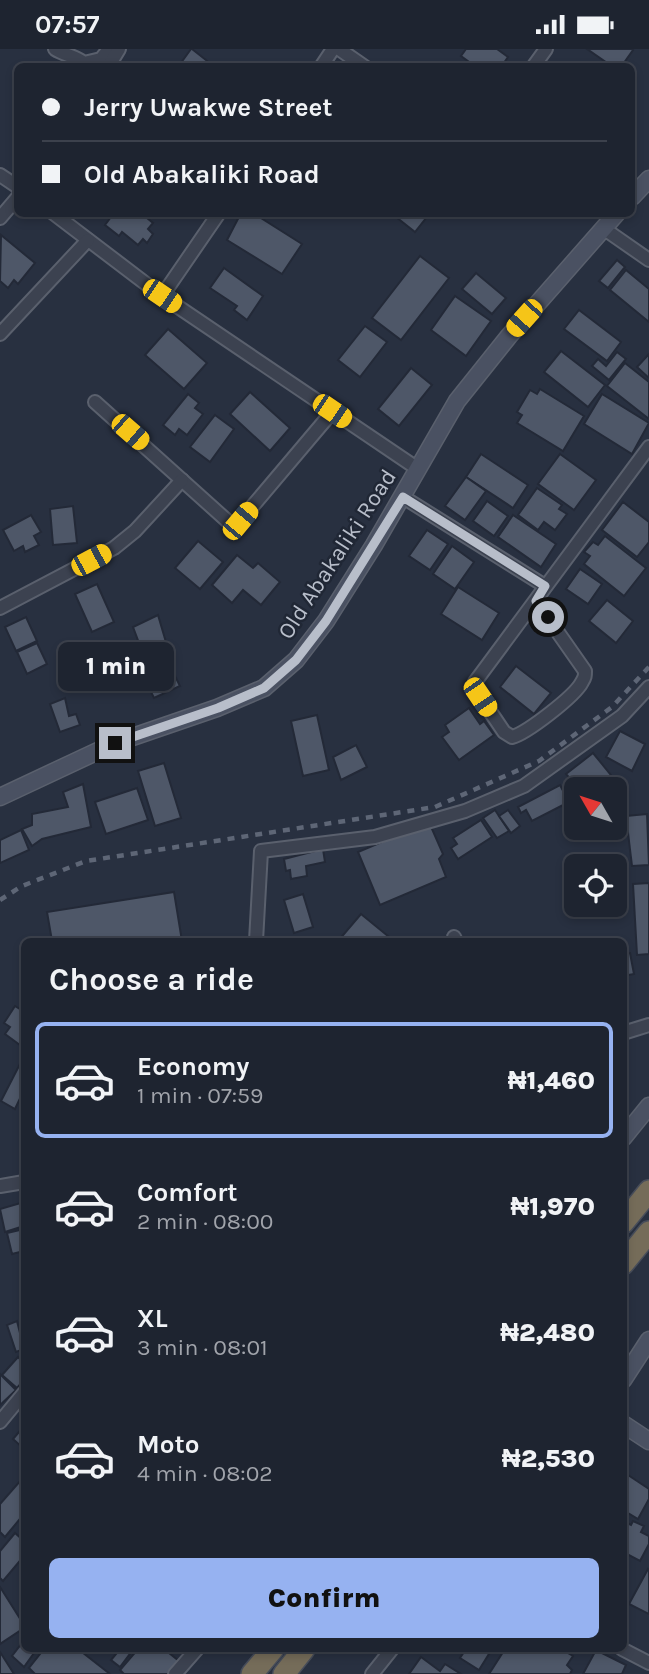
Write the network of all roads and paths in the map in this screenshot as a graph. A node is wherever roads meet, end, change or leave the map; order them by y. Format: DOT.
graph roads {
  1 [pos="55,49"];
  2 [pos="109,49"];
  3 [pos="336,49"];
  4 [pos="324,63"];
  5 [pos="359,63"];
  6 [pos="649,179"];
  7 [pos="635,194"];
  8 [pos="14,202"];
  9 [pos="58,217"];
  10 [pos="216,217"];
  11 [pos="614,217"];
  12 [pos="0,218"];
  13 [pos="603,229"];
  14 [pos="88,240"];
  15 [pos="649,260"];
  16 [pos="162,296"];
  17 [pos="0,334"];
  18 [pos="95,402"];
  19 [pos="332,411"];
  20 [pos="649,447"];
  21 [pos="418,469"];
  22 [pos="182,480"];
  23 [pos="403,497"];
  24 [pos="545,586"];
  25 [pos="536,601"];
  26 [pos="0,608"];
  27 [pos="649,687"];
  28 [pos="0,797"];
  29 [pos="256,938"];
  30 [pos="649,1025"];
  31 [pos="627,1032"];
  32 [pos="649,1106"];
  33 [pos="627,1133"];
  34 [pos="21,1182"];
  35 [pos="0,1186"];
  36 [pos="649,1191"];
  37 [pos="627,1218"];
  38 [pos="649,1232"];
  39 [pos="627,1258"];
  40 [pos="649,1340"];
  41 [pos="627,1374"];
  42 [pos="21,1397"];
  43 [pos="0,1422"];
  44 [pos="627,1427"];
  45 [pos="649,1441"];
  46 [pos="194,1652"];
  47 [pos="270,1652"];
  48 [pos="302,1652"];
  49 [pos="390,1652"];
  50 [pos="627,1652"];
  51 [pos="649,1663"];
  52 [pos="175,1674"];
  53 [pos="252,1674"];
  54 [pos="284,1674"];
  55 [pos="372,1674"];
  1 -- 2 [label="street"];
  3 -- 4 [label="street"];
  3 -- 5 [label="street"];
  6 -- 7 [label="main road"];
  8 -- 12 [label="street"];
  9 -- 14 [label="street"];
  10 -- 16 [label="street"];
  11 -- 13 [label="main road, Old Abakaliki Road"];
  13 -- 15 [label="street"];
  13 -- 21 [label="main road, Old Abakaliki Road"];
  14 -- 16 [label="street"];
  14 -- 17 [label="street"];
  16 -- 19 [label="street"];
  18 -- 22 [label="street"];
  19 -- 21 [label="street"];
  19 -- 22 [label="street"];
  20 -- 24 [label="street"];
  21 -- 23 [label="main road, Old Abakaliki Road"];
  22 -- 26 [label="street"];
  23 -- 24 [label="street"];
  23 -- 28 [label="main road, Old Abakaliki Road"];
  24 -- 25 [label="street"];
  25 -- 25 [label="street"];
  27 -- 29 [label="street"];
  30 -- 31 [label="street"];
  32 -- 33 [label="main road"];
  34 -- 35 [label="street"];
  36 -- 37 [label="highway"];
  38 -- 39 [label="highway"];
  40 -- 41 [label="main road"];
  42 -- 43 [label="street"];
  44 -- 45 [label="main road"];
  46 -- 52 [label="street"];
  47 -- 53 [label="highway"];
  48 -- 54 [label="highway"];
  49 -- 55 [label="street"];
  50 -- 51 [label="street"];
}
